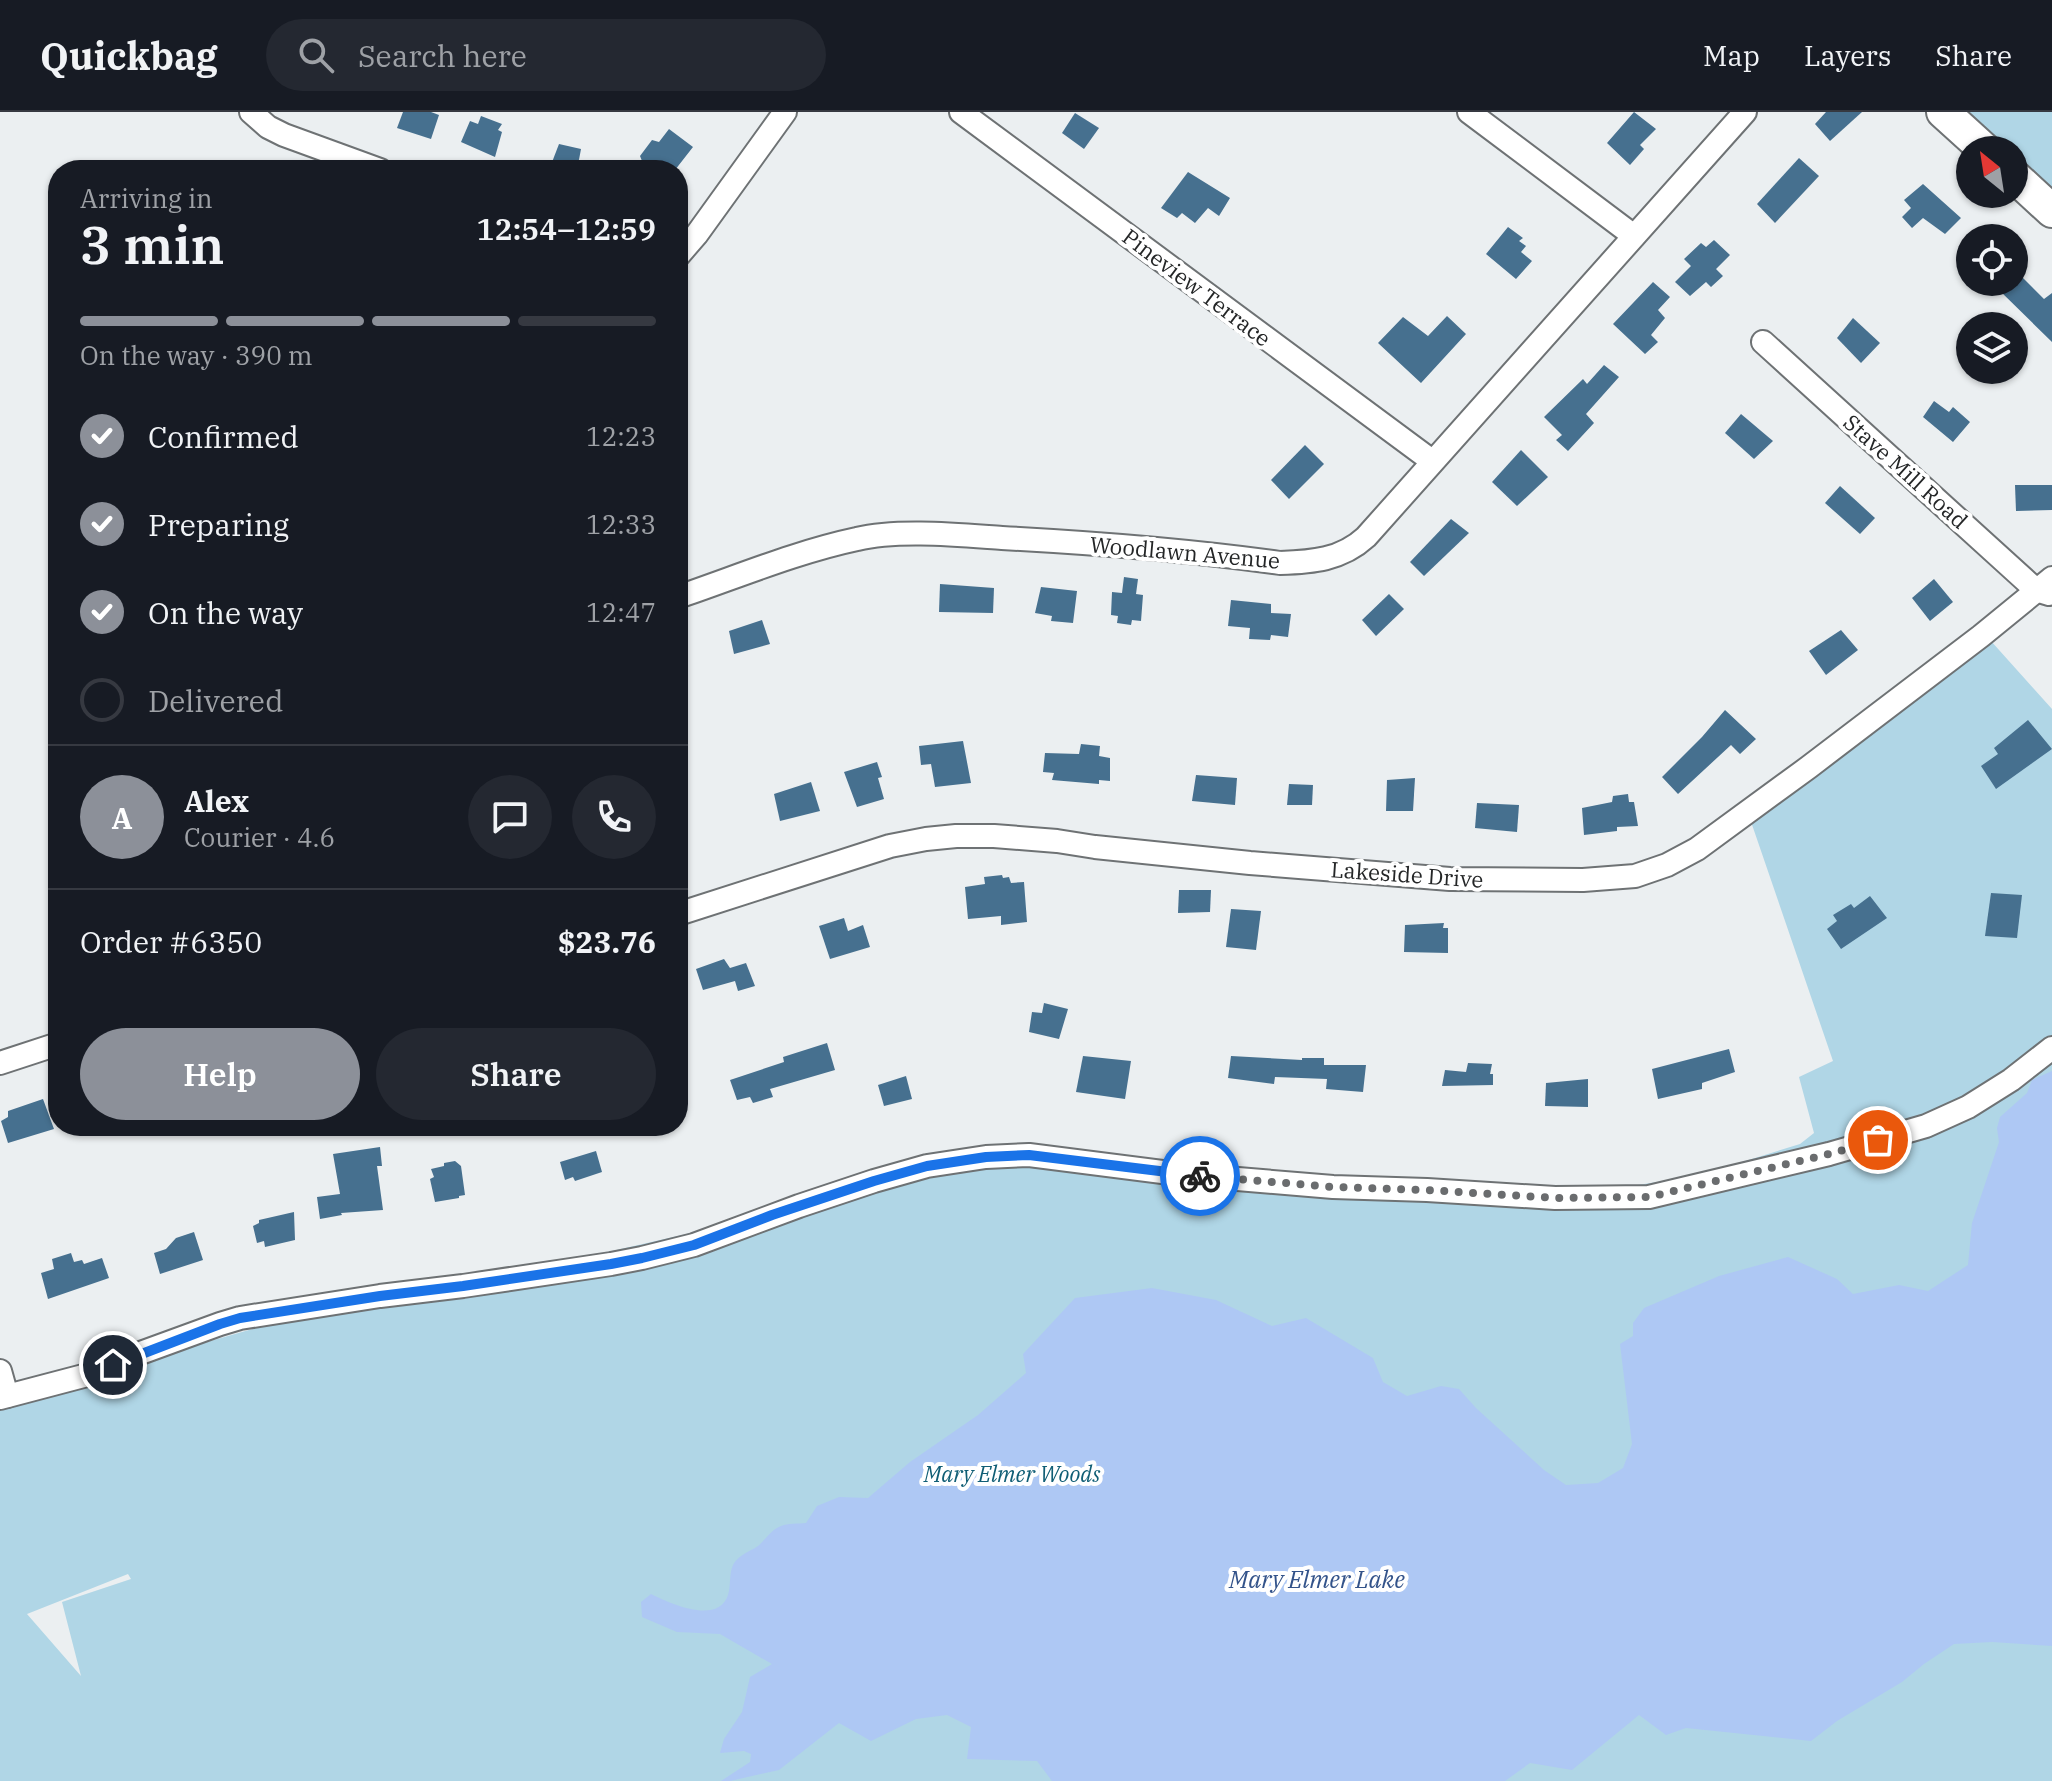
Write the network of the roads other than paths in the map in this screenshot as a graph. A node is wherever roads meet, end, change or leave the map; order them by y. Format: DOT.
graph roads {
  1 [pos="251,112"];
  2 [pos="785,112"];
  3 [pos="961,112"];
  4 [pos="1469,112"];
  5 [pos="1745,112"];
  6 [pos="1943,112"];
  7 [pos="1970,136"];
  8 [pos="353,160"];
  9 [pos="2028,189"];
  10 [pos="2052,211"];
  11 [pos="1634,236"];
  12 [pos="688,244"];
  13 [pos="1763,342"];
  14 [pos="1432,461"];
  15 [pos="2047,587"];
  16 [pos="688,593"];
  17 [pos="688,911"];
  18 [pos="48,1047"];
  19 [pos="2052,1048"];
  20 [pos="0,1063"];
  21 [pos="0,1371"];
  22 [pos="3,1397"];
  1 -- 8 [label="street"];
  2 -- 12 [label="street"];
  3 -- 14 [label="street, Pineview Terrace"];
  4 -- 11 [label="street"];
  5 -- 11 [label="street, Woodlawn Avenue"];
  6 -- 7 [label="main road"];
  9 -- 10 [label="main road"];
  11 -- 14 [label="street, Woodlawn Avenue"];
  13 -- 15 [label="street, Stave Mill Road"];
  14 -- 16 [label="street, Woodlawn Avenue"];
  15 -- 17 [label="street, Lakeside Drive"];
  18 -- 20 [label="street"];
  19 -- 22 [label="street"];
  21 -- 22 [label="street"];
}
